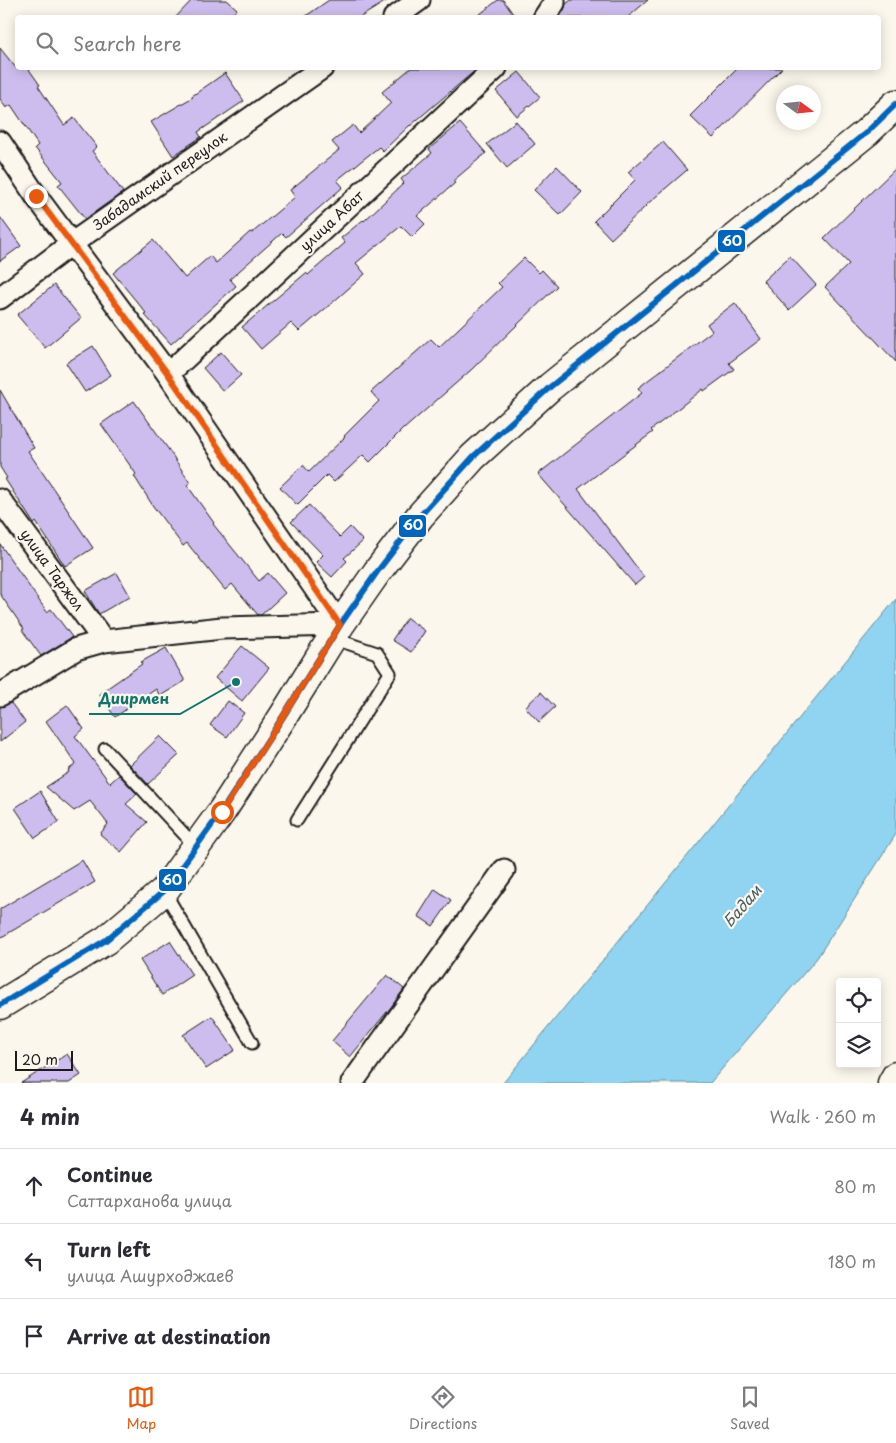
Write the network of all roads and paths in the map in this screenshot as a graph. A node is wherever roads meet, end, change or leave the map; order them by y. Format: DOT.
graph roads {
  1 [pos="419,0"];
  2 [pos="554,0"];
  3 [pos="398,15"];
  4 [pos="546,15"];
  5 [pos="319,70"];
  6 [pos="494,70"];
  7 [pos="896,104"];
  8 [pos="0,142"];
  9 [pos="71,244"];
  10 [pos="0,298"];
  11 [pos="168,374"];
  12 [pos="0,500"];
  13 [pos="336,631"];
  14 [pos="104,641"];
  15 [pos="0,695"];
  16 [pos="105,749"];
  17 [pos="297,820"];
  18 [pos="196,847"];
  19 [pos="504,870"];
  20 [pos="164,892"];
  21 [pos="0,1005"];
  22 [pos="252,1043"];
  23 [pos="896,1076"];
  24 [pos="352,1083"];
  25 [pos="892,1083"];
  1 -- 3 [label="street"];
  2 -- 4 [label="street"];
  5 -- 9 [label="street, Забадамский переулок"];
  6 -- 11 [label="street, улица Абат"];
  7 -- 13 [label="street"];
  8 -- 9 [label="street"];
  9 -- 10 [label="street, Забадамский переулок"];
  9 -- 11 [label="street"];
  11 -- 13 [label="street"];
  12 -- 14 [label="street, улица Таржол"];
  13 -- 14 [label="street"];
  13 -- 17 [label="lane"];
  13 -- 18 [label="street"];
  14 -- 15 [label="street"];
  16 -- 18 [label="lane"];
  18 -- 20 [label="street"];
  19 -- 24 [label="street"];
  20 -- 21 [label="street"];
  20 -- 22 [label="lane"];
  23 -- 25 [label="street"];
}
